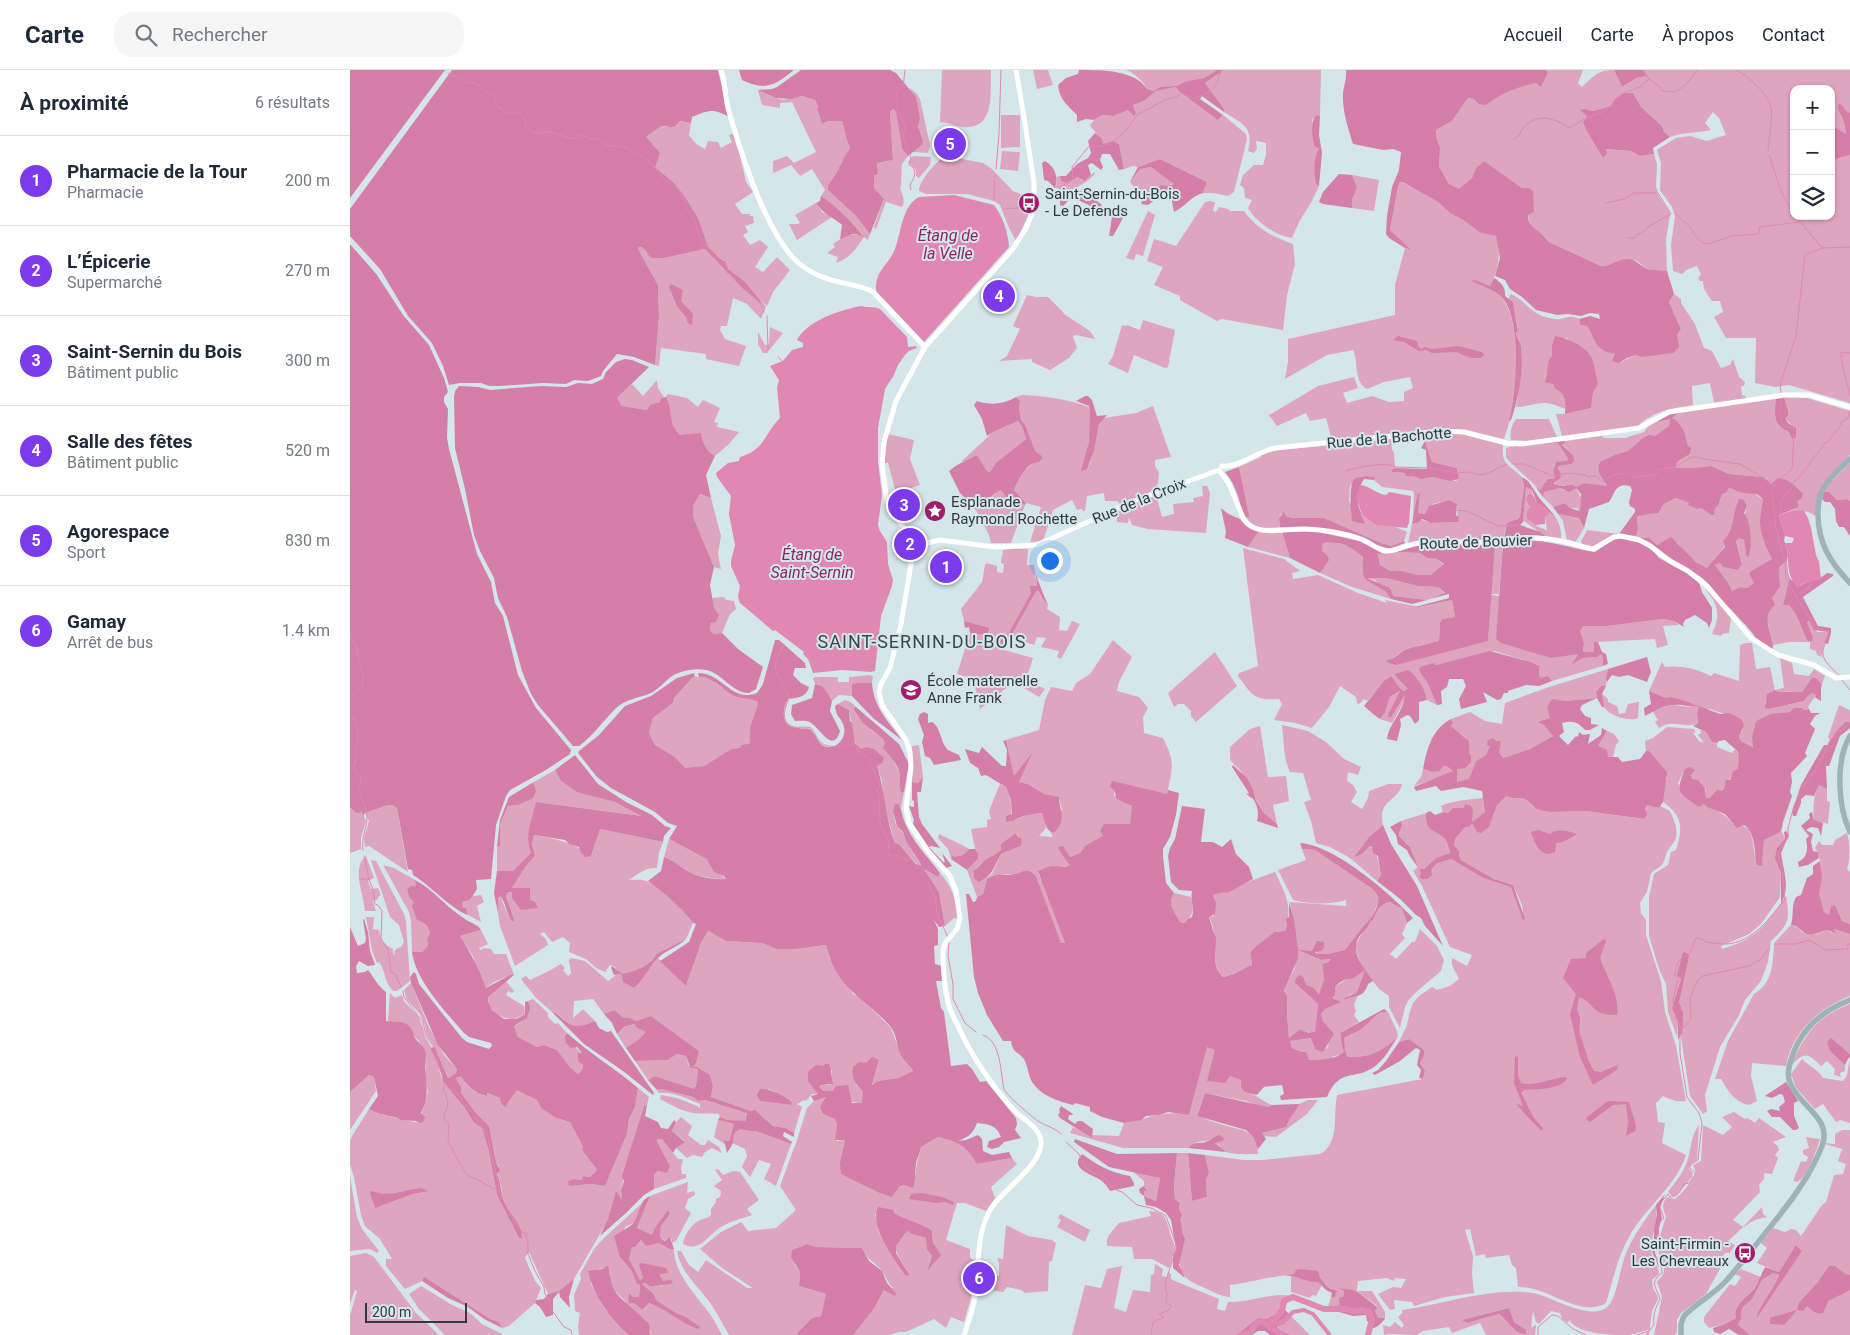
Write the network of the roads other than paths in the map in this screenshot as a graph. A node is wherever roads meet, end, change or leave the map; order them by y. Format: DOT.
graph roads {
  1 [pos="721,70"];
  2 [pos="1016,70"];
  3 [pos="925,347"];
  4 [pos="1850,407"];
  5 [pos="1850,459"];
  6 [pos="1220,468"];
  7 [pos="914,546"];
  8 [pos="1850,583"];
  9 [pos="1843,679"];
  10 [pos="1850,736"];
  11 [pos="1850,832"];
  12 [pos="959,924"];
  13 [pos="964,929"];
  14 [pos="1850,1000"];
  15 [pos="964,1335"];
  16 [pos="1681,1335"];
  1 -- 3 [label="street"];
  2 -- 3 [label="street"];
  3 -- 7 [label="street"];
  4 -- 6 [label="street, Rue de la Bachotte"];
  5 -- 8 [label="main road"];
  6 -- 7 [label="street, Rue de la Croix"];
  6 -- 9 [label="street, Route de Bouvier"];
  7 -- 12 [label="street"];
  10 -- 11 [label="main road"];
  12 -- 13 [label="street"];
  12 -- 15 [label="street"];
  14 -- 16 [label="main road"];
}
